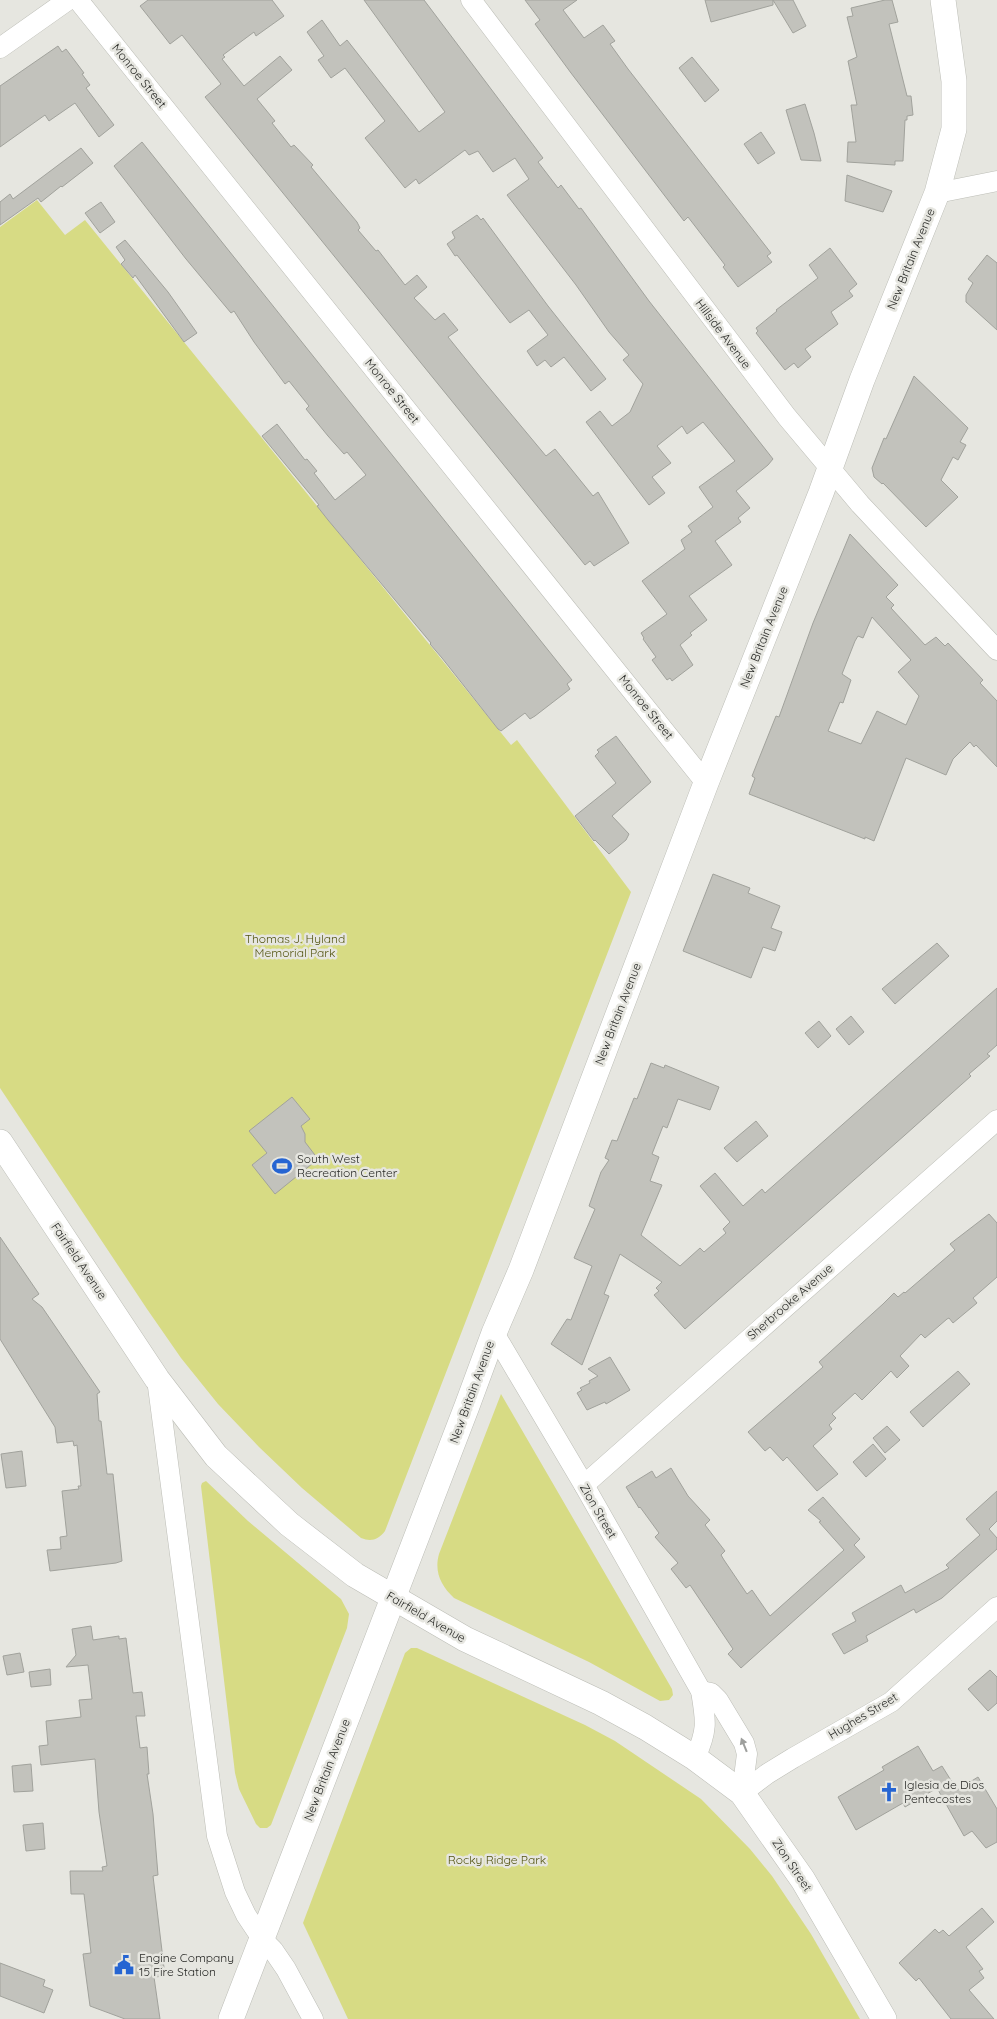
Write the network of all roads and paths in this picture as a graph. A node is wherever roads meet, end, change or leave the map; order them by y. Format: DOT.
graph roads {
  1 [pos="68,0"];
  2 [pos="78,0"];
  3 [pos="471,0"];
  4 [pos="943,0"];
  5 [pos="0,48"];
  6 [pos="997,181"];
  7 [pos="936,193"];
  8 [pos="830,470"];
  9 [pos="997,650"];
  10 [pos="706,783"];
  11 [pos="997,1120"];
  12 [pos="0,1142"];
  13 [pos="494,1332"];
  14 [pos="157,1379"];
  15 [pos="584,1485"];
  16 [pos="393,1598"];
  17 [pos="997,1607"];
  18 [pos="701,1691"];
  19 [pos="695,1758"];
  20 [pos="742,1793"];
  21 [pos="262,1939"];
  22 [pos="231,2019"];
  23 [pos="313,2019"];
  24 [pos="884,2019"];
  1 -- 5 [label="street"];
  2 -- 10 [label="street, Monroe Street"];
  3 -- 8 [label="street, Hillside Avenue"];
  4 -- 7 [label="main road, New Britain Avenue"];
  6 -- 7 [label="street"];
  7 -- 8 [label="main road, New Britain Avenue"];
  8 -- 9 [label="street, Hillside Avenue"];
  8 -- 10 [label="main road, New Britain Avenue"];
  10 -- 13 [label="main road, New Britain Avenue"];
  11 -- 15 [label="street, Sherbrooke Avenue"];
  12 -- 14 [label="main road, Fairfield Avenue"];
  13 -- 15 [label="street, Zion Street"];
  13 -- 16 [label="main road, New Britain Avenue"];
  14 -- 16 [label="main road, Fairfield Avenue"];
  14 -- 21 [label="street, Fairfield Avenue"];
  15 -- 18 [label="street, Zion Street"];
  16 -- 19 [label="main road, Fairfield Avenue"];
  16 -- 21 [label="main road, New Britain Avenue"];
  17 -- 20 [label="street, Hughes Street"];
  18 -- 19 [label="street, Zion Street"];
  20 -- 18 [label="street, Zion Street, one-way"];
  19 -- 20 [label="main road, Fairfield Avenue"];
  20 -- 24 [label="main road, Zion Street"];
  21 -- 22 [label="main road, New Britain Avenue"];
  21 -- 23 [label="street, Fairfield Avenue"];
}
